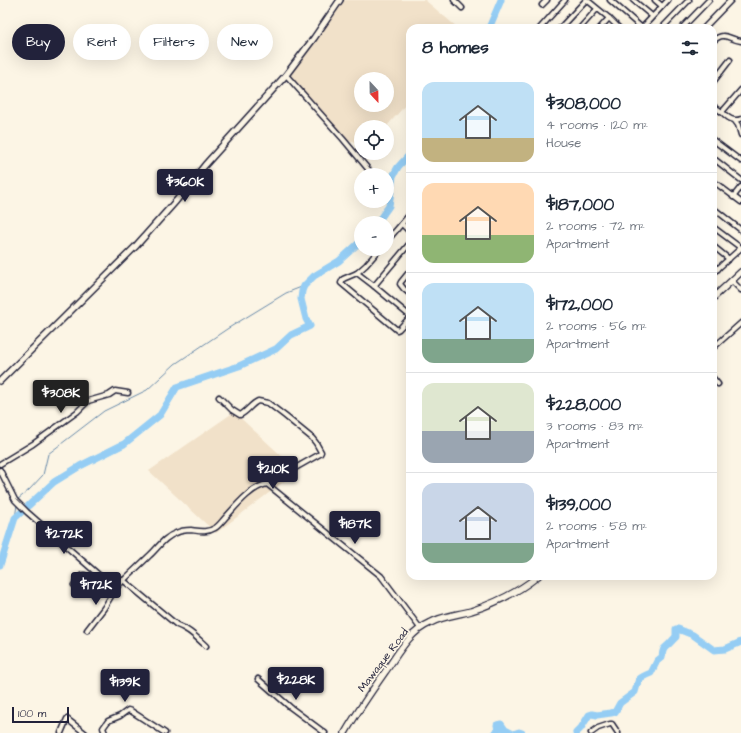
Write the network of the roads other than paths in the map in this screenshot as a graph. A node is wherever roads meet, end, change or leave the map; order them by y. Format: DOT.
graph roads {
  1 [pos="340,0"];
  2 [pos="454,0"];
  3 [pos="547,0"];
  4 [pos="565,0"];
  5 [pos="586,0"];
  6 [pos="610,0"];
  7 [pos="633,0"];
  8 [pos="655,0"];
  9 [pos="668,0"];
  10 [pos="689,0"];
  11 [pos="709,0"];
  12 [pos="731,0"];
  13 [pos="542,5"];
  14 [pos="662,6"];
  15 [pos="462,8"];
  16 [pos="597,9"];
  17 [pos="652,16"];
  18 [pos="609,18"];
  19 [pos="544,24"];
  20 [pos="564,24"];
  21 [pos="584,24"];
  22 [pos="604,24"];
  23 [pos="615,24"];
  24 [pos="637,24"];
  25 [pos="645,24"];
  26 [pos="666,24"];
  27 [pos="686,24"];
  28 [pos="708,24"];
  29 [pos="717,37"];
  30 [pos="741,41"];
  31 [pos="730,60"];
  32 [pos="286,75"];
  33 [pos="717,77"];
  34 [pos="741,90"];
  35 [pos="717,109"];
  36 [pos="722,112"];
  37 [pos="741,119"];
  38 [pos="734,121"];
  39 [pos="741,135"];
  40 [pos="717,143"];
  41 [pos="717,161"];
  42 [pos="741,161"];
  43 [pos="367,168"];
  44 [pos="741,180"];
  45 [pos="717,184"];
  46 [pos="741,187"];
  47 [pos="734,197"];
  48 [pos="741,202"];
  49 [pos="717,211"];
  50 [pos="406,219"];
  51 [pos="402,224"];
  52 [pos="406,228"];
  53 [pos="717,230"];
  54 [pos="741,230"];
  55 [pos="394,233"];
  56 [pos="406,248"];
  57 [pos="741,248"];
  58 [pos="717,249"];
  59 [pos="374,256"];
  60 [pos="729,259"];
  61 [pos="718,269"];
  62 [pos="741,272"];
  63 [pos="357,273"];
  64 [pos="406,276"];
  65 [pos="732,281"];
  66 [pos="374,286"];
  67 [pos="741,290"];
  68 [pos="406,291"];
  69 [pos="717,294"];
  70 [pos="406,314"];
  71 [pos="406,321"];
  72 [pos="741,323"];
  73 [pos="717,344"];
  74 [pos="0,381"];
  75 [pos="128,393"];
  76 [pos="219,397"];
  77 [pos="0,464"];
  78 [pos="0,470"];
  79 [pos="267,484"];
  80 [pos="100,576"];
  81 [pos="123,580"];
  82 [pos="533,580"];
  83 [pos="74,585"];
  84 [pos="116,588"];
  85 [pos="420,628"];
  86 [pos="87,630"];
  87 [pos="206,646"];
  88 [pos="258,679"];
  89 [pos="598,728"];
  90 [pos="61,733"];
  91 [pos="85,733"];
  92 [pos="105,733"];
  93 [pos="165,733"];
  94 [pos="325,733"];
  95 [pos="346,733"];
  96 [pos="591,733"];
  97 [pos="601,733"];
  98 [pos="618,733"];
  1 -- 32 [label="street"];
  2 -- 15 [label="street"];
  3 -- 13 [label="street"];
  4 -- 19 [label="street"];
  5 -- 16 [label="street"];
  5 -- 20 [label="street"];
  6 -- 24 [label="street"];
  7 -- 17 [label="street"];
  8 -- 14 [label="street"];
  9 -- 14 [label="street"];
  10 -- 26 [label="street"];
  11 -- 27 [label="street"];
  12 -- 28 [label="street"];
  14 -- 17 [label="street"];
  16 -- 18 [label="street"];
  16 -- 21 [label="street"];
  17 -- 25 [label="street"];
  18 -- 22 [label="street"];
  18 -- 23 [label="street"];
  29 -- 30 [label="street"];
  31 -- 33 [label="street"];
  32 -- 43 [label="street"];
  32 -- 74 [label="street"];
  34 -- 36 [label="street"];
  35 -- 36 [label="street"];
  36 -- 38 [label="street"];
  37 -- 38 [label="street"];
  38 -- 39 [label="street"];
  40 -- 42 [label="street"];
  41 -- 44 [label="street"];
  45 -- 47 [label="street"];
  46 -- 47 [label="street"];
  47 -- 48 [label="street"];
  49 -- 54 [label="street"];
  50 -- 51 [label="street"];
  51 -- 52 [label="street"];
  51 -- 55 [label="street"];
  53 -- 57 [label="street"];
  56 -- 66 [label="street"];
  57 -- 60 [label="street"];
  58 -- 60 [label="street"];
  59 -- 63 [label="street"];
  60 -- 61 [label="street"];
  62 -- 65 [label="main road"];
  63 -- 66 [label="street"];
  63 -- 71 [label="street"];
  64 -- 68 [label="street"];
  65 -- 67 [label="street"];
  65 -- 69 [label="main road"];
  66 -- 70 [label="street"];
  72 -- 73 [label="street"];
  75 -- 77 [label="street"];
  76 -- 79 [label="street"];
  78 -- 80 [label="street"];
  79 -- 81 [label="street"];
  79 -- 85 [label="street"];
  80 -- 83 [label="street"];
  80 -- 84 [label="street"];
  81 -- 84 [label="street"];
  81 -- 87 [label="street"];
  82 -- 85 [label="main road, Mawaque Road"];
  84 -- 86 [label="street"];
  85 -- 95 [label="main road, Mawaque Road"];
  88 -- 94 [label="street"];
  89 -- 96 [label="street"];
  89 -- 97 [label="street"];
  89 -- 98 [label="street"];
  90 -- 91 [label="street"];
  92 -- 93 [label="street"];
}
